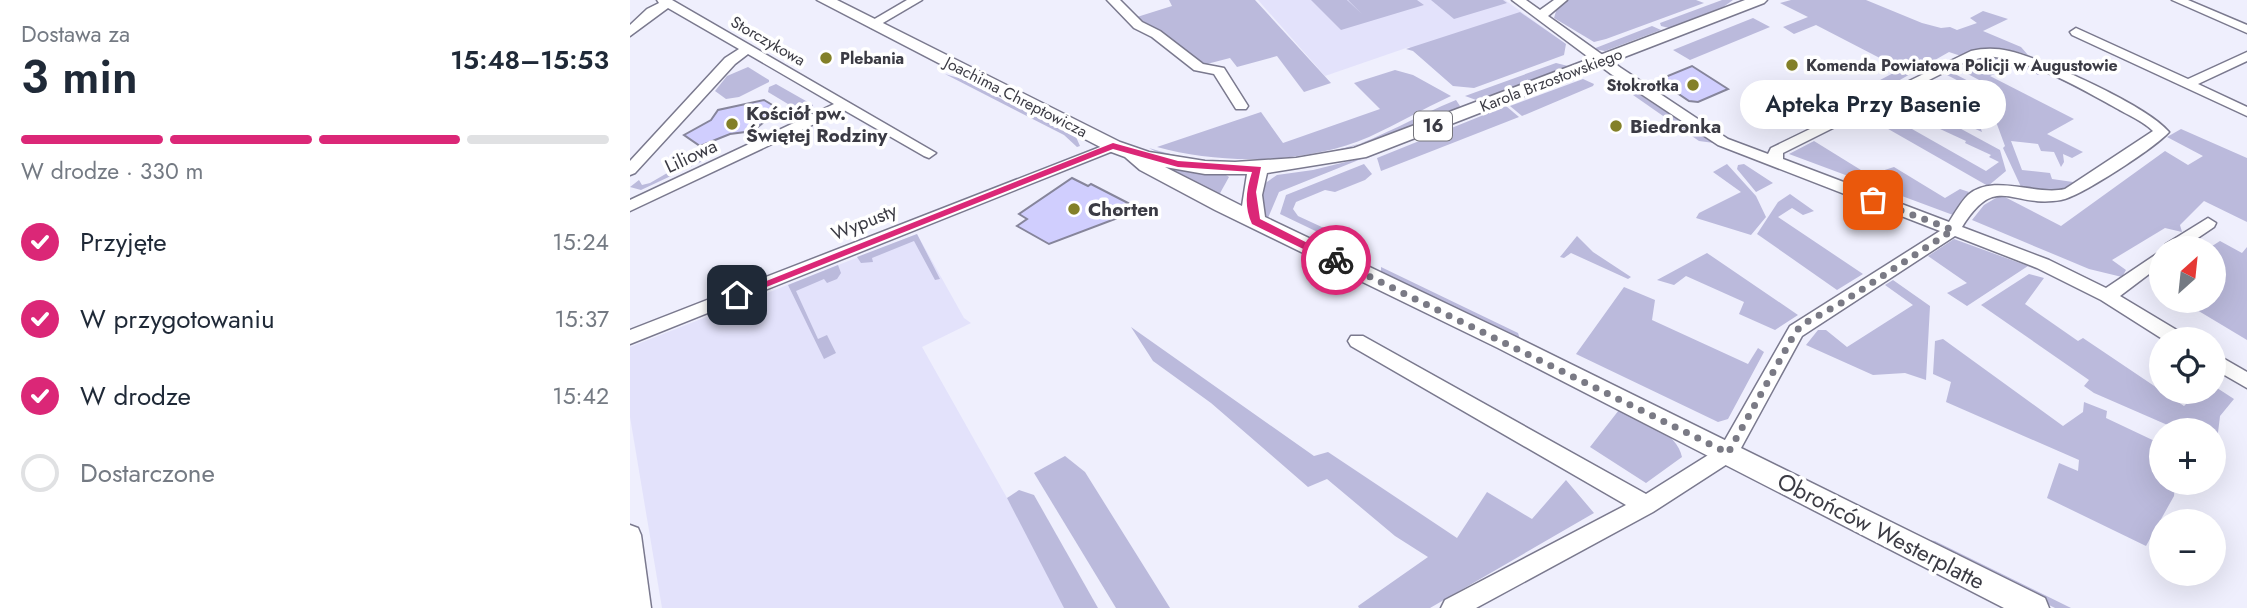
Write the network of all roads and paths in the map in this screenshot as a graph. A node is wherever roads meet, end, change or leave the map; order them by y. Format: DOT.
graph roads {
  1 [pos="825,0"];
  2 [pos="916,0"];
  3 [pos="1112,0"];
  4 [pos="1518,0"];
  5 [pos="1561,0"];
  6 [pos="1759,0"];
  7 [pos="2178,0"];
  8 [pos="666,1"];
  9 [pos="1538,15"];
  10 [pos="872,24"];
  11 [pos="2247,29"];
  12 [pos="630,32"];
  13 [pos="2076,32"];
  14 [pos="747,49"];
  15 [pos="2247,56"];
  16 [pos="1601,60"];
  17 [pos="2189,84"];
  18 [pos="845,104"];
  19 [pos="1241,106"];
  20 [pos="2247,112"];
  21 [pos="1113,146"];
  22 [pos="929,153"];
  23 [pos="1133,154"];
  24 [pos="1775,162"];
  25 [pos="630,170"];
  26 [pos="1250,170"];
  27 [pos="1222,205"];
  28 [pos="630,206"];
  29 [pos="1256,222"];
  30 [pos="2208,223"];
  31 [pos="1953,230"];
  32 [pos="2189,236"];
  33 [pos="2149,266"];
  34 [pos="2108,296"];
  35 [pos="2158,327"];
  36 [pos="630,337"];
  37 [pos="1357,341"];
  38 [pos="2226,368"];
  39 [pos="2247,381"];
  40 [pos="1728,453"];
  41 [pos="1646,505"];
  42 [pos="630,535"];
  43 [pos="639,608"];
  44 [pos="1452,608"];
  45 [pos="2034,608"];
  1 -- 10 [label="main road, Joachima Chreptowicza / 16"];
  2 -- 10 [label="street"];
  3 -- 19 [label="street"];
  4 -- 9 [label="street"];
  5 -- 9 [label="street"];
  6 -- 16 [label="main road, Karola Brzostowskiego / 16"];
  7 -- 11 [label="street"];
  8 -- 12 [label="street"];
  8 -- 14 [label="street, Storczykowa"];
  9 -- 16 [label="street"];
  10 -- 21 [label="main road, Joachima Chreptowicza / 16"];
  13 -- 17 [label="street"];
  14 -- 18 [label="street, Storczykowa"];
  14 -- 25 [label="street"];
  15 -- 17 [label="street"];
  16 -- 24 [label="street"];
  16 -- 26 [label="main road, Karola Brzostowskiego / 16"];
  17 -- 20 [label="street"];
  18 -- 22 [label="street, Storczykowa"];
  18 -- 28 [label="street, Liliowa"];
  21 -- 23 [label="main road, Joachima Chreptowicza / 16"];
  21 -- 36 [label="street, Wypusty"];
  23 -- 26 [label="main road, Joachima Chreptowicza / 16"];
  23 -- 27 [label="main road, Obrońców Westerplatte"];
  24 -- 31 [label="street"];
  24 -- 31 [label="street"];
  26 -- 27 [label="main road"];
  26 -- 29 [label="main road"];
  27 -- 29 [label="main road, Obrońców Westerplatte"];
  29 -- 40 [label="main road, Obrońców Westerplatte"];
  30 -- 32 [label="street"];
  31 -- 34 [label="street"];
  31 -- 40 [label="street"];
  33 -- 34 [label="street"];
  34 -- 35 [label="street"];
  37 -- 41 [label="street"];
  38 -- 39 [label="street"];
  40 -- 41 [label="street"];
  40 -- 45 [label="main road, Obrońców Westerplatte"];
  41 -- 44 [label="street"];
  42 -- 43 [label="street"];
}
